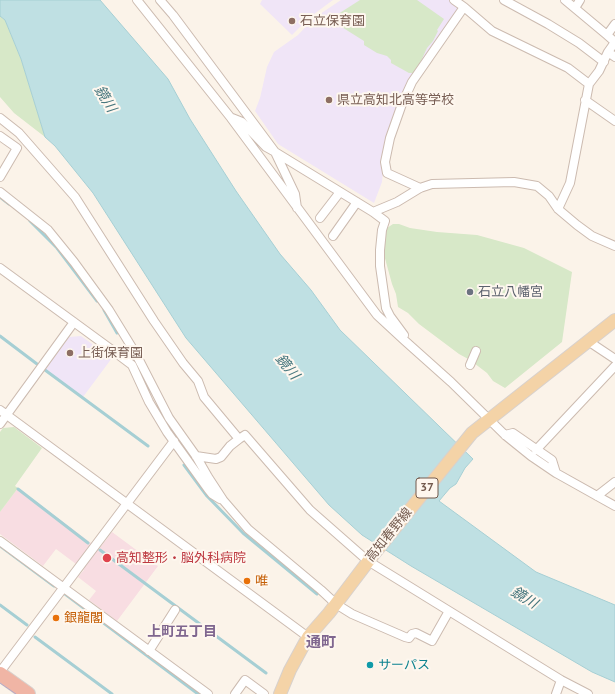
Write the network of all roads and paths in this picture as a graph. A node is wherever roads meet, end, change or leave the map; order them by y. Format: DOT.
graph roads {
  1 [pos="137,0"];
  2 [pos="160,0"];
  3 [pos="454,0"];
  4 [pos="504,0"];
  5 [pos="565,0"];
  6 [pos="580,0"];
  7 [pos="464,7"];
  8 [pos="575,8"];
  9 [pos="615,26"];
  10 [pos="608,35"];
  11 [pos="612,54"];
  12 [pos="604,62"];
  13 [pos="589,84"];
  14 [pos="584,100"];
  15 [pos="0,118"];
  16 [pos="231,118"];
  17 [pos="615,121"];
  18 [pos="0,136"];
  19 [pos="275,152"];
  20 [pos="0,177"];
  21 [pos="420,188"];
  22 [pos="0,192"];
  23 [pos="340,192"];
  24 [pos="357,202"];
  25 [pos="298,208"];
  26 [pos="558,209"];
  27 [pos="373,212"];
  28 [pos="320,218"];
  29 [pos="333,236"];
  30 [pos="615,246"];
  31 [pos="0,268"];
  32 [pos="615,320"];
  33 [pos="74,322"];
  34 [pos="404,340"];
  35 [pos="588,341"];
  36 [pos="476,351"];
  37 [pos="615,359"];
  38 [pos="470,365"];
  39 [pos="615,366"];
  40 [pos="0,410"];
  41 [pos="7,415"];
  42 [pos="486,421"];
  43 [pos="0,424"];
  44 [pos="505,435"];
  45 [pos="239,439"];
  46 [pos="174,441"];
  47 [pos="536,450"];
  48 [pos="196,456"];
  49 [pos="556,473"];
  50 [pos="615,482"];
  51 [pos="597,496"];
  52 [pos="223,500"];
  53 [pos="127,505"];
  54 [pos="615,506"];
  55 [pos="0,541"];
  56 [pos="370,558"];
  57 [pos="64,587"];
  58 [pos="336,604"];
  59 [pos="175,610"];
  60 [pos="449,611"];
  61 [pos="308,637"];
  62 [pos="149,651"];
  63 [pos="0,673"];
  64 [pos="561,680"];
  65 [pos="28,694"];
  66 [pos="208,694"];
  67 [pos="235,694"];
  68 [pos="264,694"];
  69 [pos="280,694"];
  70 [pos="556,694"];
  71 [pos="588,694"];
  1 -- 16 [label="street"];
  2 -- 19 [label="street"];
  3 -- 7 [label="street"];
  4 -- 12 [label="street"];
  5 -- 8 [label="street"];
  6 -- 8 [label="street"];
  7 -- 13 [label="street"];
  7 -- 21 [label="street"];
  8 -- 10 [label="street"];
  9 -- 10 [label="street"];
  10 -- 11 [label="street"];
  11 -- 12 [label="street"];
  12 -- 13 [label="street"];
  13 -- 14 [label="street"];
  14 -- 17 [label="street"];
  14 -- 26 [label="street"];
  15 -- 45 [label="street"];
  16 -- 19 [label="street"];
  16 -- 25 [label="street"];
  18 -- 20 [label="street"];
  19 -- 23 [label="street"];
  19 -- 25 [label="street"];
  21 -- 26 [label="street"];
  21 -- 27 [label="street"];
  22 -- 48 [label="street"];
  23 -- 24 [label="street"];
  23 -- 28 [label="street"];
  24 -- 27 [label="street"];
  24 -- 29 [label="street"];
  25 -- 34 [label="street"];
  26 -- 30 [label="street"];
  27 -- 34 [label="street"];
  31 -- 33 [label="street"];
  32 -- 35 [label="main road, 高知春野線 / 37"];
  33 -- 41 [label="street"];
  33 -- 46 [label="street"];
  34 -- 42 [label="street"];
  35 -- 37 [label="street"];
  35 -- 42 [label="main road, 高知春野線 / 37"];
  36 -- 38 [label="street"];
  39 -- 47 [label="street"];
  40 -- 41 [label="street"];
  41 -- 43 [label="street"];
  41 -- 53 [label="street"];
  42 -- 44 [label="street"];
  42 -- 56 [label="main road, 高知春野線 / 37"];
  44 -- 47 [label="street"];
  44 -- 49 [label="street"];
  45 -- 48 [label="street"];
  45 -- 56 [label="street"];
  46 -- 52 [label="street"];
  46 -- 53 [label="street"];
  47 -- 49 [label="street"];
  48 -- 52 [label="street"];
  49 -- 51 [label="street"];
  50 -- 51 [label="street"];
  51 -- 54 [label="street"];
  52 -- 58 [label="street"];
  53 -- 57 [label="street"];
  53 -- 61 [label="street"];
  55 -- 57 [label="street"];
  56 -- 58 [label="main road, 高知春野線 / 37"];
  56 -- 60 [label="street"];
  57 -- 62 [label="street"];
  57 -- 63 [label="street"];
  58 -- 60 [label="street"];
  58 -- 61 [label="main road, 高知春野線 / 37"];
  59 -- 62 [label="street"];
  60 -- 64 [label="street"];
  61 -- 69 [label="main road, 高知春野線 / 37"];
  62 -- 66 [label="street"];
  63 -- 65 [label="highway"];
  64 -- 70 [label="street"];
  64 -- 71 [label="street"];
  67 -- 68 [label="street"];
}
